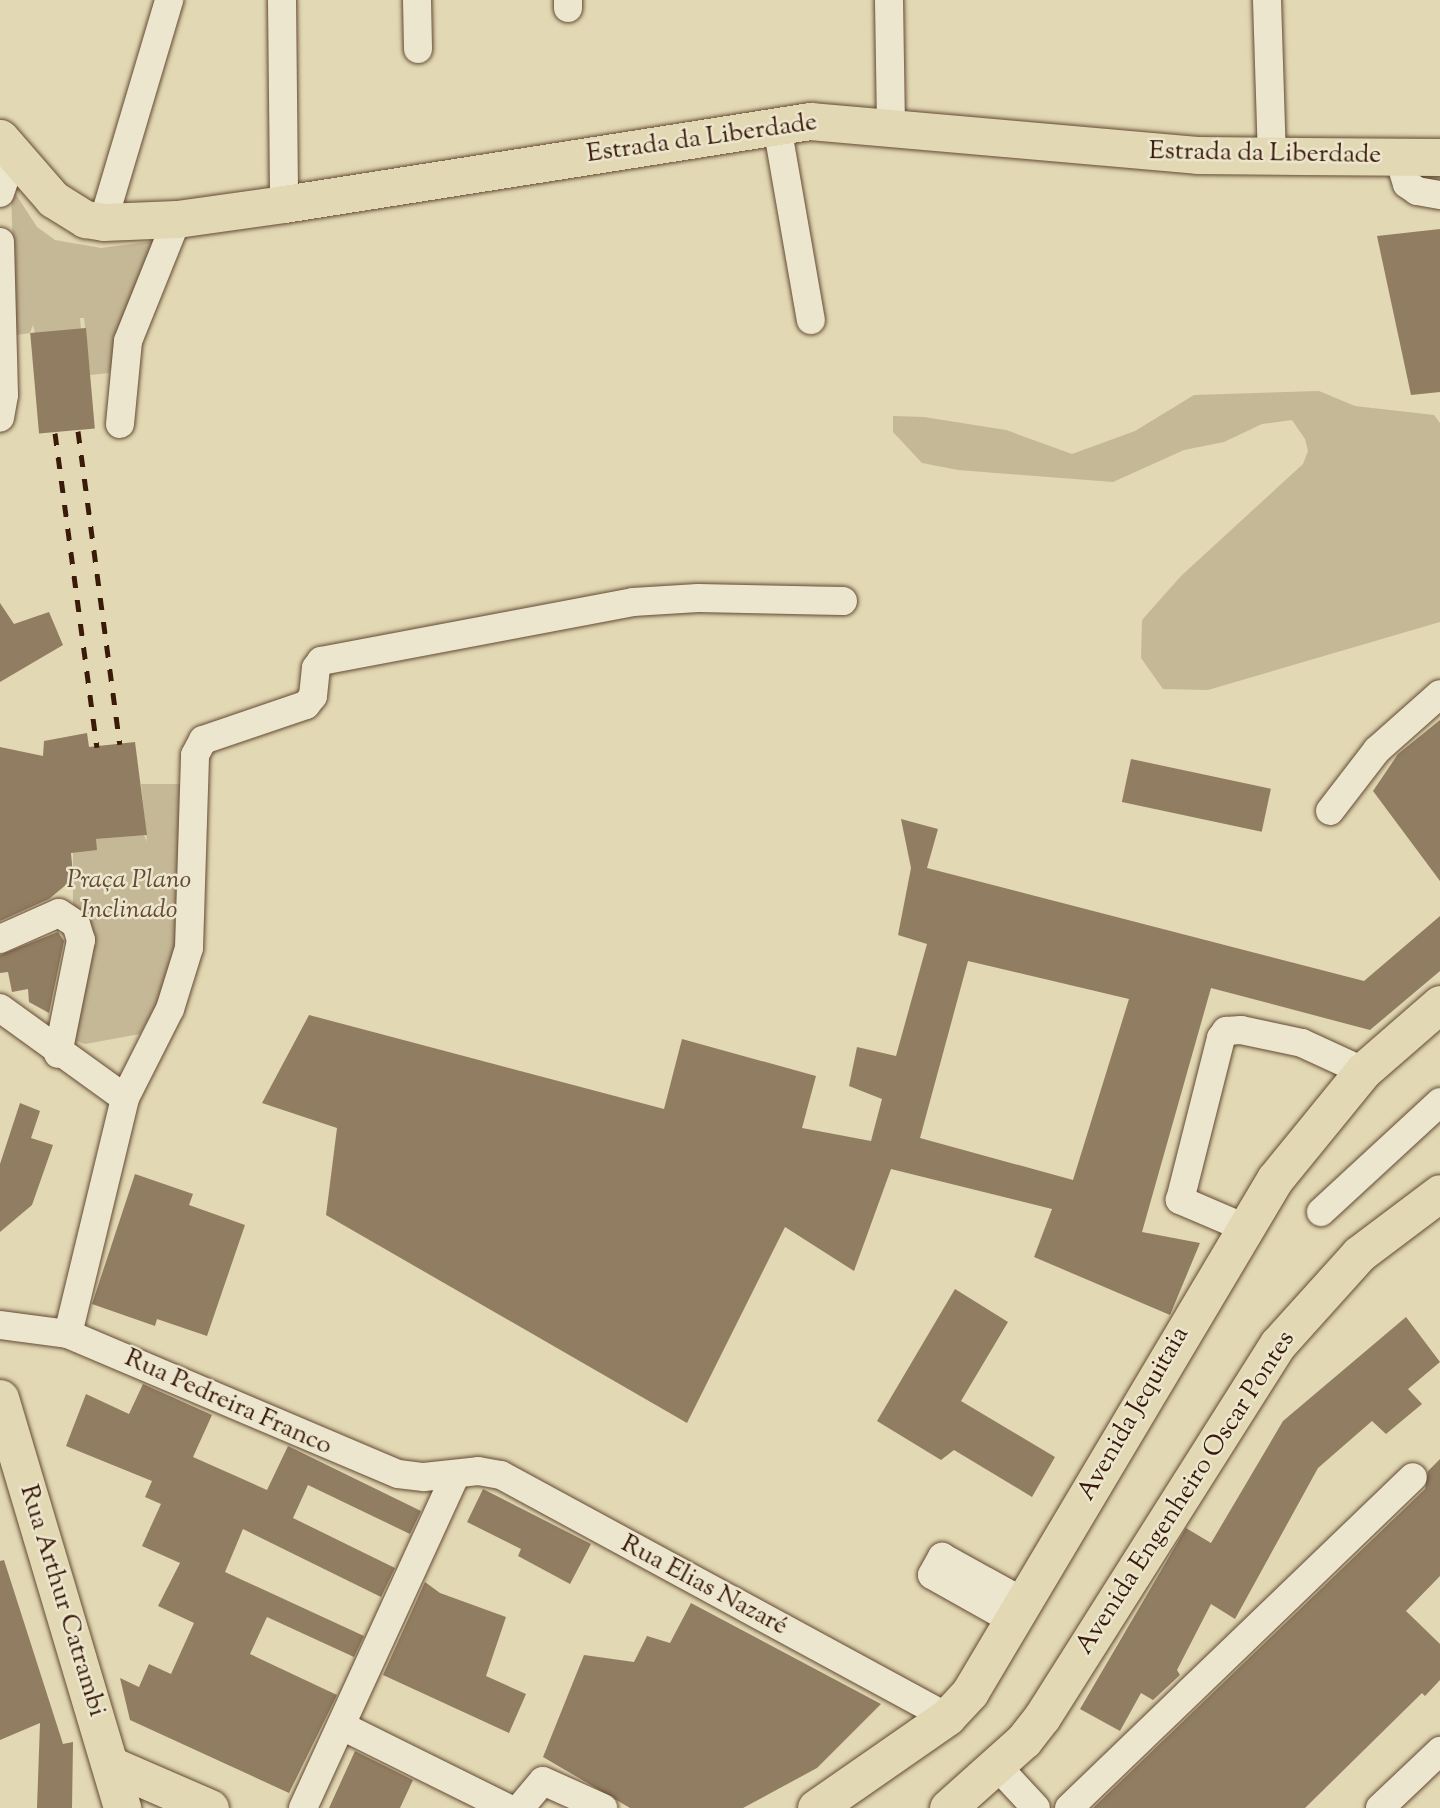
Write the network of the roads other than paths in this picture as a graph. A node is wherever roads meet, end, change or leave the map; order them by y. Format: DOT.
graph roads {
  1 [pos="169,0"];
  2 [pos="282,0"];
  3 [pos="418,0"];
  4 [pos="889,0"];
  5 [pos="1267,0"];
  6 [pos="418,49"];
  7 [pos="777,126"];
  8 [pos="891,127"];
  9 [pos="6,147"];
  10 [pos="1272,156"];
  11 [pos="1440,157"];
  12 [pos="1399,158"];
  13 [pos="0,193"];
  14 [pos="1440,195"];
  15 [pos="284,204"];
  16 [pos="177,219"];
  17 [pos="103,222"];
  18 [pos="0,242"];
  19 [pos="811,320"];
  20 [pos="0,418"];
  21 [pos="120,424"];
  22 [pos="843,601"];
  23 [pos="1440,694"];
  24 [pos="1330,811"];
  25 [pos="0,939"];
  26 [pos="1440,1004"];
  27 [pos="0,1008"];
  28 [pos="58,1054"];
  29 [pos="1363,1071"];
  30 [pos="125,1098"];
  31 [pos="1440,1102"];
  32 [pos="1440,1193"];
  33 [pos="1321,1212"];
  34 [pos="1243,1227"];
  35 [pos="0,1325"];
  36 [pos="68,1334"];
  37 [pos="0,1398"];
  38 [pos="11,1470"];
  39 [pos="456,1474"];
  40 [pos="1413,1476"];
  41 [pos="937,1566"];
  42 [pos="1019,1612"];
  43 [pos="947,1717"];
  44 [pos="342,1726"];
  45 [pos="1440,1751"];
  46 [pos="111,1765"];
  47 [pos="998,1766"];
  48 [pos="122,1808"];
  49 [pos="210,1808"];
  50 [pos="303,1808"];
  51 [pos="507,1808"];
  52 [pos="520,1808"];
  53 [pos="603,1808"];
  54 [pos="816,1808"];
  55 [pos="948,1808"];
  56 [pos="1036,1808"];
  57 [pos="1069,1808"];
  58 [pos="1381,1808"];
  1 -- 17 [label="street"];
  2 -- 15 [label="street"];
  3 -- 6 [label="street"];
  4 -- 8 [label="street"];
  5 -- 10 [label="street"];
  7 -- 8 [label="main road, Estrada da Liberdade"];
  7 -- 15 [label="main road, Estrada da Liberdade"];
  7 -- 19 [label="street"];
  8 -- 10 [label="main road, Estrada da Liberdade"];
  9 -- 13 [label="street"];
  9 -- 17 [label="main road, Estrada da Liberdade"];
  10 -- 12 [label="main road, Estrada da Liberdade"];
  11 -- 12 [label="main road, Estrada da Liberdade"];
  12 -- 14 [label="street"];
  15 -- 16 [label="main road, Estrada da Liberdade"];
  16 -- 17 [label="main road, Estrada da Liberdade"];
  16 -- 21 [label="street"];
  18 -- 20 [label="street"];
  22 -- 30 [label="street"];
  23 -- 24 [label="street"];
  25 -- 28 [label="street"];
  26 -- 29 [label="main road, Avenida Jequitaia"];
  27 -- 28 [label="street"];
  28 -- 30 [label="street"];
  29 -- 34 [label="main road, Avenida Jequitaia"];
  29 -- 34 [label="street"];
  30 -- 36 [label="street"];
  31 -- 33 [label="street"];
  32 -- 47 [label="main road, Avenida Engenheiro Oscar Pontes"];
  34 -- 42 [label="main road, Avenida Jequitaia"];
  35 -- 36 [label="street, Rua Pedreira Franco"];
  36 -- 39 [label="street, Rua Pedreira Franco"];
  37 -- 38 [label="main road, Rua Arthur Catrambi"];
  38 -- 46 [label="main road, Rua Arthur Catrambi"];
  39 -- 43 [label="street, Rua Elias Nazaré"];
  39 -- 44 [label="street"];
  40 -- 57 [label="street"];
  41 -- 42 [label="street"];
  42 -- 43 [label="main road, Avenida Jequitaia"];
  43 -- 54 [label="main road, Avenida Jequitaia"];
  44 -- 50 [label="street"];
  44 -- 51 [label="street"];
  45 -- 58 [label="street"];
  46 -- 48 [label="main road, Rua Arthur Catrambi"];
  46 -- 49 [label="main road"];
  47 -- 55 [label="main road, Avenida Engenheiro Oscar Pontes"];
  47 -- 56 [label="street"];
  52 -- 53 [label="street"];
}
